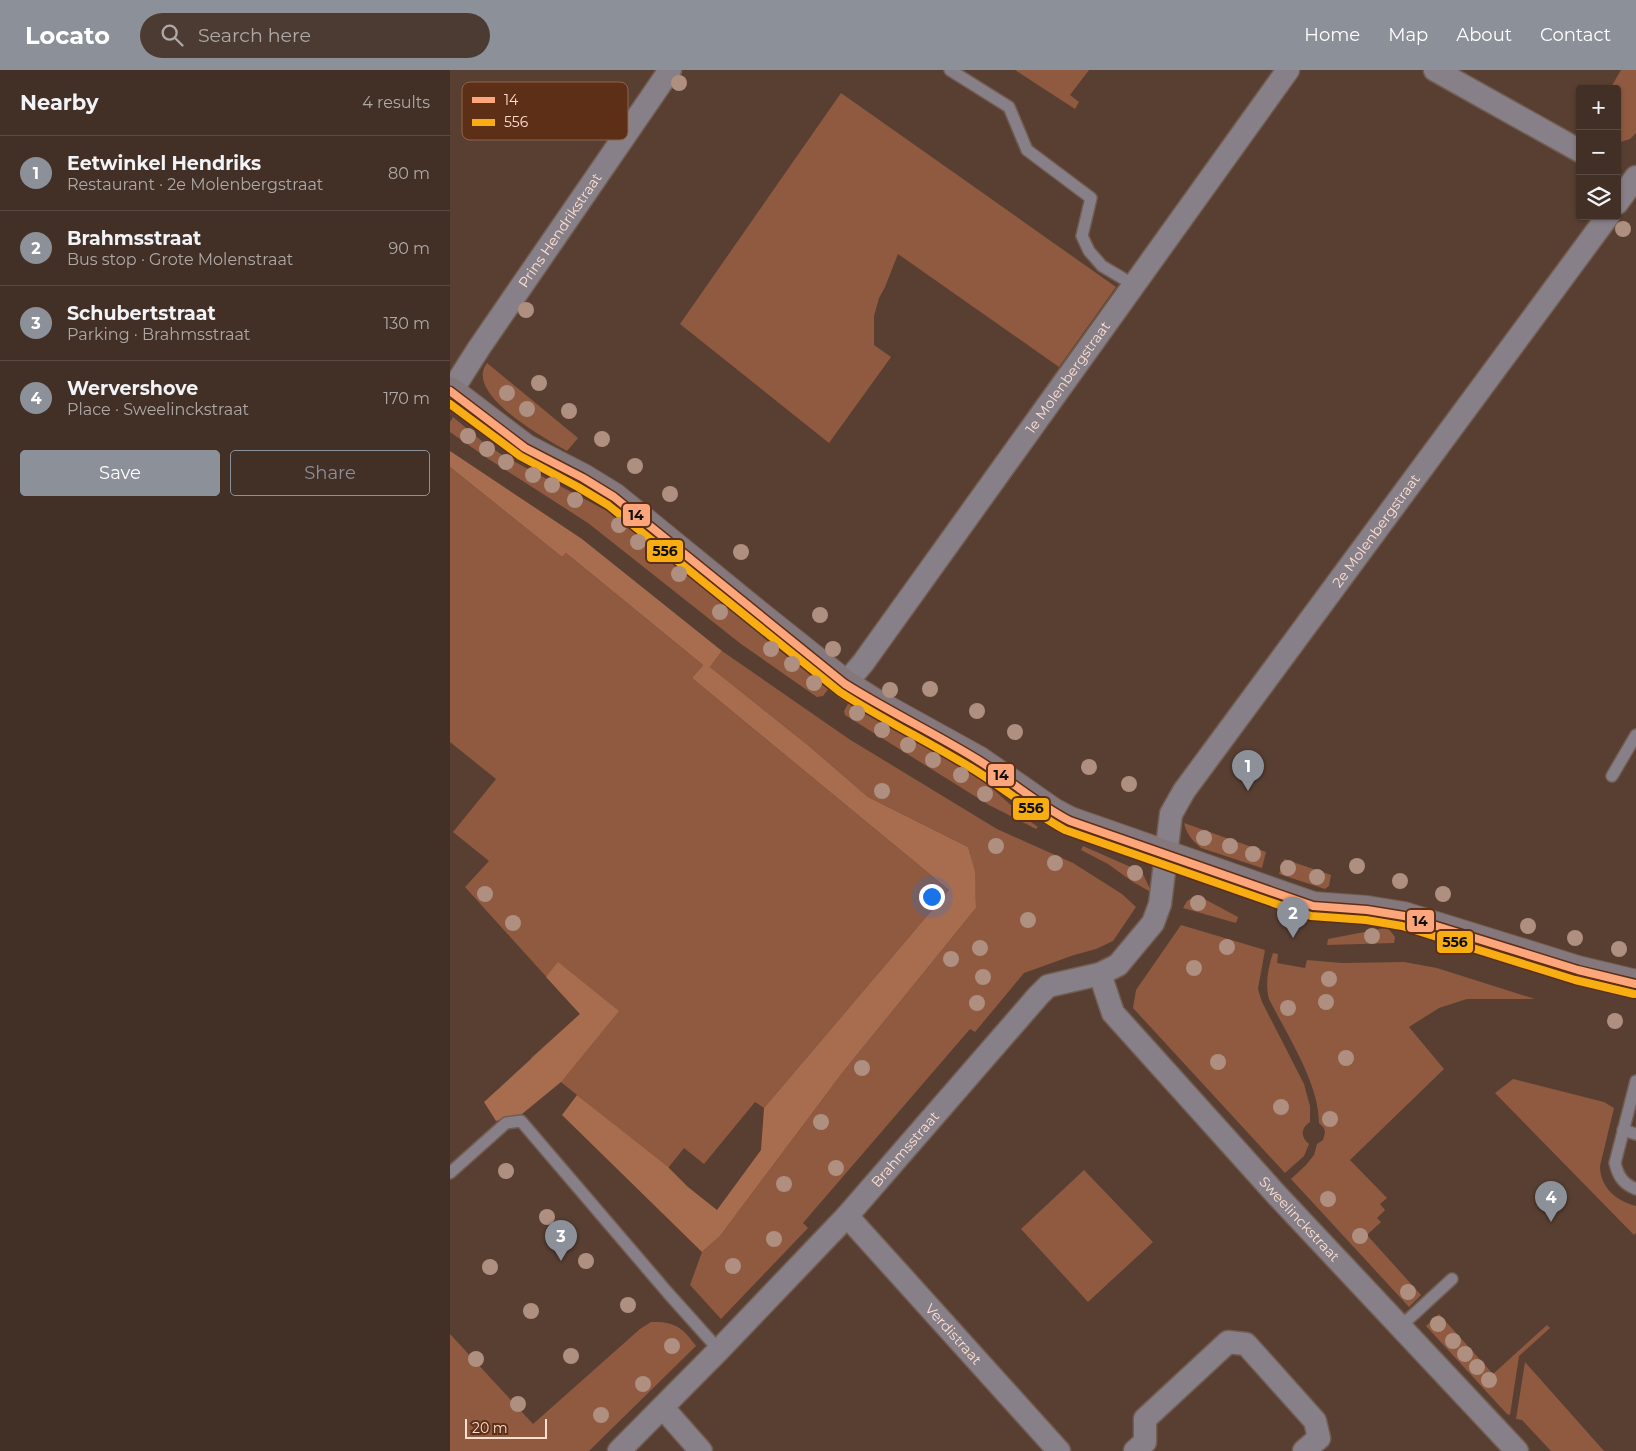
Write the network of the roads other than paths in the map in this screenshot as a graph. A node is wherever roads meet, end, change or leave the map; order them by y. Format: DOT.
graph roads {
  1 [pos="670,70"];
  2 [pos="950,70"];
  3 [pos="1288,70"];
  4 [pos="1435,70"];
  5 [pos="628,131"];
  6 [pos="622,140"];
  7 [pos="1576,149"];
  8 [pos="1631,178"];
  9 [pos="1621,196"];
  10 [pos="1605,220"];
  11 [pos="1134,285"];
  12 [pos="450,392"];
  13 [pos="845,684"];
  14 [pos="1636,735"];
  15 [pos="1612,776"];
  16 [pos="1166,854"];
  17 [pos="1100,974"];
  18 [pos="1636,984"];
  19 [pos="1636,1082"];
  20 [pos="1623,1130"];
  21 [pos="1636,1134"];
  22 [pos="450,1173"];
  23 [pos="1636,1189"];
  24 [pos="847,1216"];
  25 [pos="1452,1279"];
  26 [pos="1400,1327"];
  27 [pos="719,1350"];
  28 [pos="663,1408"];
  29 [pos="619,1451"];
  30 [pos="701,1451"];
  31 [pos="1059,1451"];
  32 [pos="1135,1451"];
  33 [pos="1304,1451"];
  34 [pos="1517,1451"];
  1 -- 5 [label="street, Prins Hendrikstraat"];
  2 -- 11 [label="lane"];
  3 -- 11 [label="street, 1e Molenbergstraat"];
  4 -- 7 [label="street"];
  6 -- 12 [label="street, Prins Hendrikstraat"];
  8 -- 9 [label="street"];
  10 -- 16 [label="street, 2e Molenbergstraat"];
  11 -- 13 [label="street, 1e Molenbergstraat"];
  12 -- 13 [label="street"];
  13 -- 16 [label="street"];
  14 -- 15 [label="lane"];
  16 -- 17 [label="street, Brahmsstraat"];
  16 -- 18 [label="street"];
  17 -- 24 [label="street, Brahmsstraat"];
  17 -- 26 [label="street, Sweelinckstraat"];
  19 -- 20 [label="lane"];
  20 -- 21 [label="lane"];
  20 -- 23 [label="lane"];
  22 -- 27 [label="lane"];
  24 -- 27 [label="street, Brahmsstraat"];
  24 -- 31 [label="street, Verdistraat"];
  25 -- 26 [label="lane"];
  26 -- 34 [label="street, Sweelinckstraat"];
  27 -- 28 [label="street, Brahmsstraat"];
  28 -- 29 [label="street, Brahmsstraat"];
  28 -- 30 [label="street"];
  32 -- 33 [label="street"];
}
